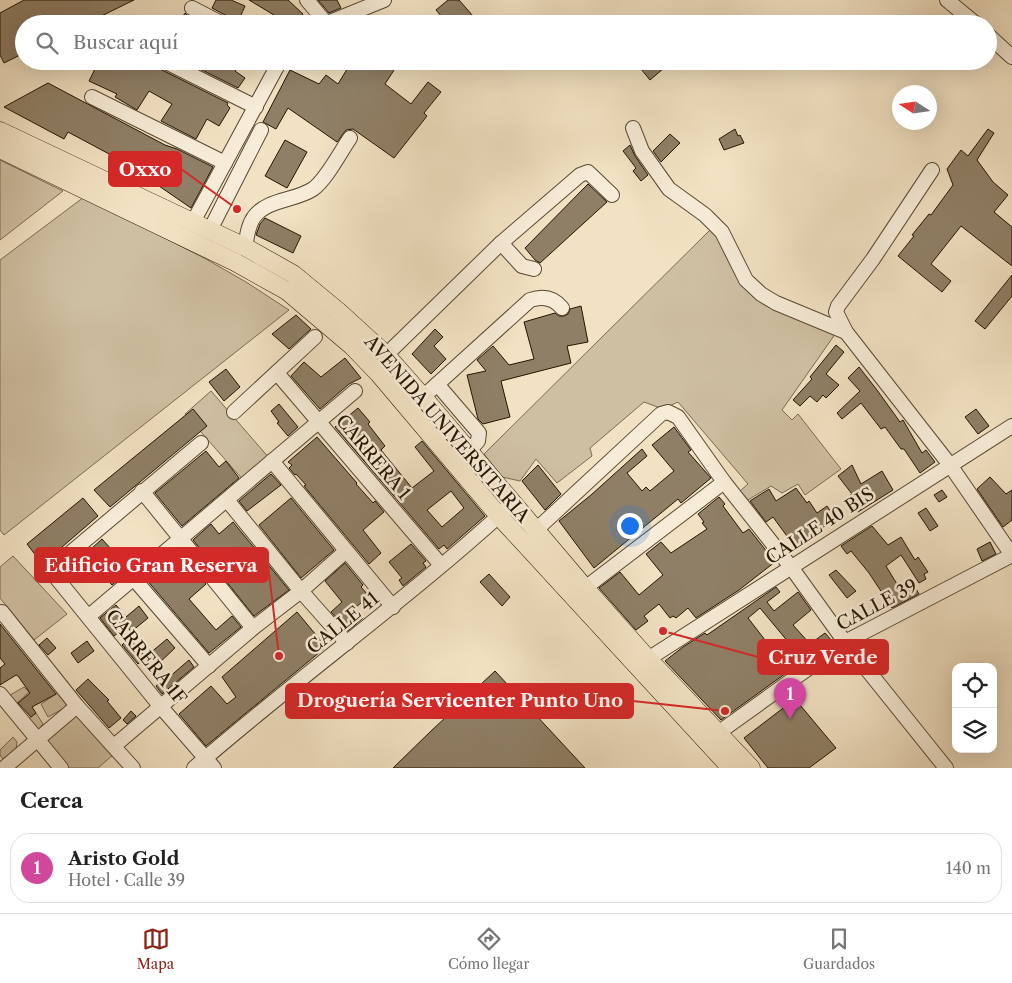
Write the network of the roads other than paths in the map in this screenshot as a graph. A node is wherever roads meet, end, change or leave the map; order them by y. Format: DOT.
graph roads {
  1 [pos="307,0"];
  2 [pos="384,0"];
  3 [pos="947,0"];
  4 [pos="192,8"];
  5 [pos="206,15"];
  6 [pos="318,15"];
  7 [pos="347,15"];
  8 [pos="965,15"];
  9 [pos="997,43"];
  10 [pos="1012,57"];
  11 [pos="182,70"];
  12 [pos="275,70"];
  13 [pos="92,97"];
  14 [pos="256,107"];
  15 [pos="634,128"];
  16 [pos="261,130"];
  17 [pos="0,131"];
  18 [pos="350,138"];
  19 [pos="0,149"];
  20 [pos="225,163"];
  21 [pos="932,170"];
  22 [pos="612,195"];
  23 [pos="193,222"];
  24 [pos="210,230"];
  25 [pos="500,243"];
  26 [pos="245,247"];
  27 [pos="534,269"];
  28 [pos="562,308"];
  29 [pos="846,332"];
  30 [pos="314,337"];
  31 [pos="386,355"];
  32 [pos="277,373"];
  33 [pos="437,384"];
  34 [pos="354,392"];
  35 [pos="423,396"];
  36 [pos="234,412"];
  37 [pos="319,422"];
  38 [pos="1012,426"];
  39 [pos="201,442"];
  40 [pos="469,451"];
  41 [pos="272,461"];
  42 [pos="950,465"];
  43 [pos="724,482"];
  44 [pos="142,491"];
  45 [pos="227,500"];
  46 [pos="513,503"];
  47 [pos="499,516"];
  48 [pos="536,530"];
  49 [pos="179,538"];
  50 [pos="346,551"];
  51 [pos="1012,555"];
  52 [pos="441,565"];
  53 [pos="792,567"];
  54 [pos="134,579"];
  55 [pos="585,588"];
  56 [pos="300,591"];
  57 [pos="393,606"];
  58 [pos="1,613"];
  59 [pos="89,616"];
  60 [pos="253,628"];
  61 [pos="845,642"];
  62 [pos="347,643"];
  63 [pos="648,659"];
  64 [pos="209,666"];
  65 [pos="0,694"];
  66 [pos="77,706"];
  67 [pos="162,707"];
  68 [pos="718,733"];
  69 [pos="37,740"];
  70 [pos="114,746"];
  71 [pos="210,763"];
  72 [pos="4,768"];
  73 [pos="61,768"];
  74 [pos="133,768"];
  75 [pos="194,768"];
  76 [pos="731,768"];
  77 [pos="751,768"];
  78 [pos="946,768"];
  1 -- 6 [label="street"];
  2 -- 7 [label="street"];
  3 -- 8 [label="street"];
  4 -- 5 [label="street"];
  9 -- 10 [label="street"];
  11 -- 14 [label="street"];
  12 -- 14 [label="street"];
  13 -- 20 [label="street"];
  14 -- 20 [label="street"];
  15 -- 29 [label="street"];
  16 -- 24 [label="street"];
  17 -- 23 [label="main road, AVENIDA UNIVERSITARIA"];
  18 -- 26 [label="street"];
  19 -- 47 [label="main road, AVENIDA UNIVERSITARIA"];
  20 -- 23 [label="street"];
  21 -- 29 [label="street"];
  22 -- 25 [label="street"];
  23 -- 24 [label="main road, AVENIDA UNIVERSITARIA"];
  24 -- 26 [label="main road, AVENIDA UNIVERSITARIA"];
  25 -- 27 [label="street"];
  25 -- 31 [label="street"];
  26 -- 31 [label="main road, AVENIDA UNIVERSITARIA"];
  28 -- 33 [label="street"];
  29 -- 42 [label="street"];
  30 -- 32 [label="street"];
  31 -- 35 [label="main road, AVENIDA UNIVERSITARIA"];
  32 -- 36 [label="street"];
  32 -- 37 [label="street, CARRERA 1"];
  33 -- 35 [label="street"];
  33 -- 40 [label="street"];
  34 -- 37 [label="street"];
  35 -- 40 [label="main road, AVENIDA UNIVERSITARIA"];
  37 -- 41 [label="street"];
  37 -- 52 [label="street, CARRERA 1"];
  38 -- 42 [label="street, CALLE 40 BIS"];
  39 -- 44 [label="street"];
  40 -- 46 [label="main road, AVENIDA UNIVERSITARIA"];
  41 -- 45 [label="street"];
  41 -- 50 [label="street"];
  42 -- 51 [label="street"];
  42 -- 53 [label="street, CALLE 40 BIS"];
  43 -- 48 [label="street"];
  43 -- 53 [label="street"];
  43 -- 55 [label="street"];
  44 -- 49 [label="street"];
  44 -- 59 [label="street, CARRERA 1F"];
  45 -- 49 [label="street"];
  45 -- 56 [label="street"];
  46 -- 47 [label="street, CALLE 41"];
  46 -- 48 [label="main road, AVENIDA UNIVERSITARIA"];
  47 -- 52 [label="street, CALLE 41"];
  47 -- 76 [label="main road, AVENIDA UNIVERSITARIA"];
  48 -- 55 [label="main road, AVENIDA UNIVERSITARIA"];
  49 -- 54 [label="street"];
  49 -- 60 [label="street"];
  50 -- 56 [label="street"];
  50 -- 57 [label="street"];
  51 -- 61 [label="street, CALLE 39"];
  52 -- 57 [label="street, CALLE 41"];
  53 -- 61 [label="street"];
  53 -- 63 [label="street, CALLE 40 BIS"];
  54 -- 59 [label="street"];
  54 -- 64 [label="street"];
  55 -- 63 [label="main road, AVENIDA UNIVERSITARIA"];
  56 -- 60 [label="street"];
  56 -- 62 [label="street"];
  57 -- 62 [label="street, CALLE 41"];
  58 -- 66 [label="street"];
  59 -- 67 [label="street, CARRERA 1F"];
  60 -- 64 [label="street"];
  61 -- 68 [label="street, CALLE 39"];
  61 -- 78 [label="street"];
  62 -- 71 [label="street, CALLE 41"];
  63 -- 68 [label="main road, AVENIDA UNIVERSITARIA"];
  64 -- 67 [label="street"];
  65 -- 69 [label="street"];
  66 -- 69 [label="street"];
  66 -- 70 [label="street"];
  67 -- 70 [label="street"];
  67 -- 71 [label="street, CARRERA 1F"];
  68 -- 77 [label="main road, AVENIDA UNIVERSITARIA"];
  69 -- 72 [label="street"];
  69 -- 73 [label="street"];
  70 -- 74 [label="street"];
  71 -- 75 [label="street, CALLE 41"];
}
